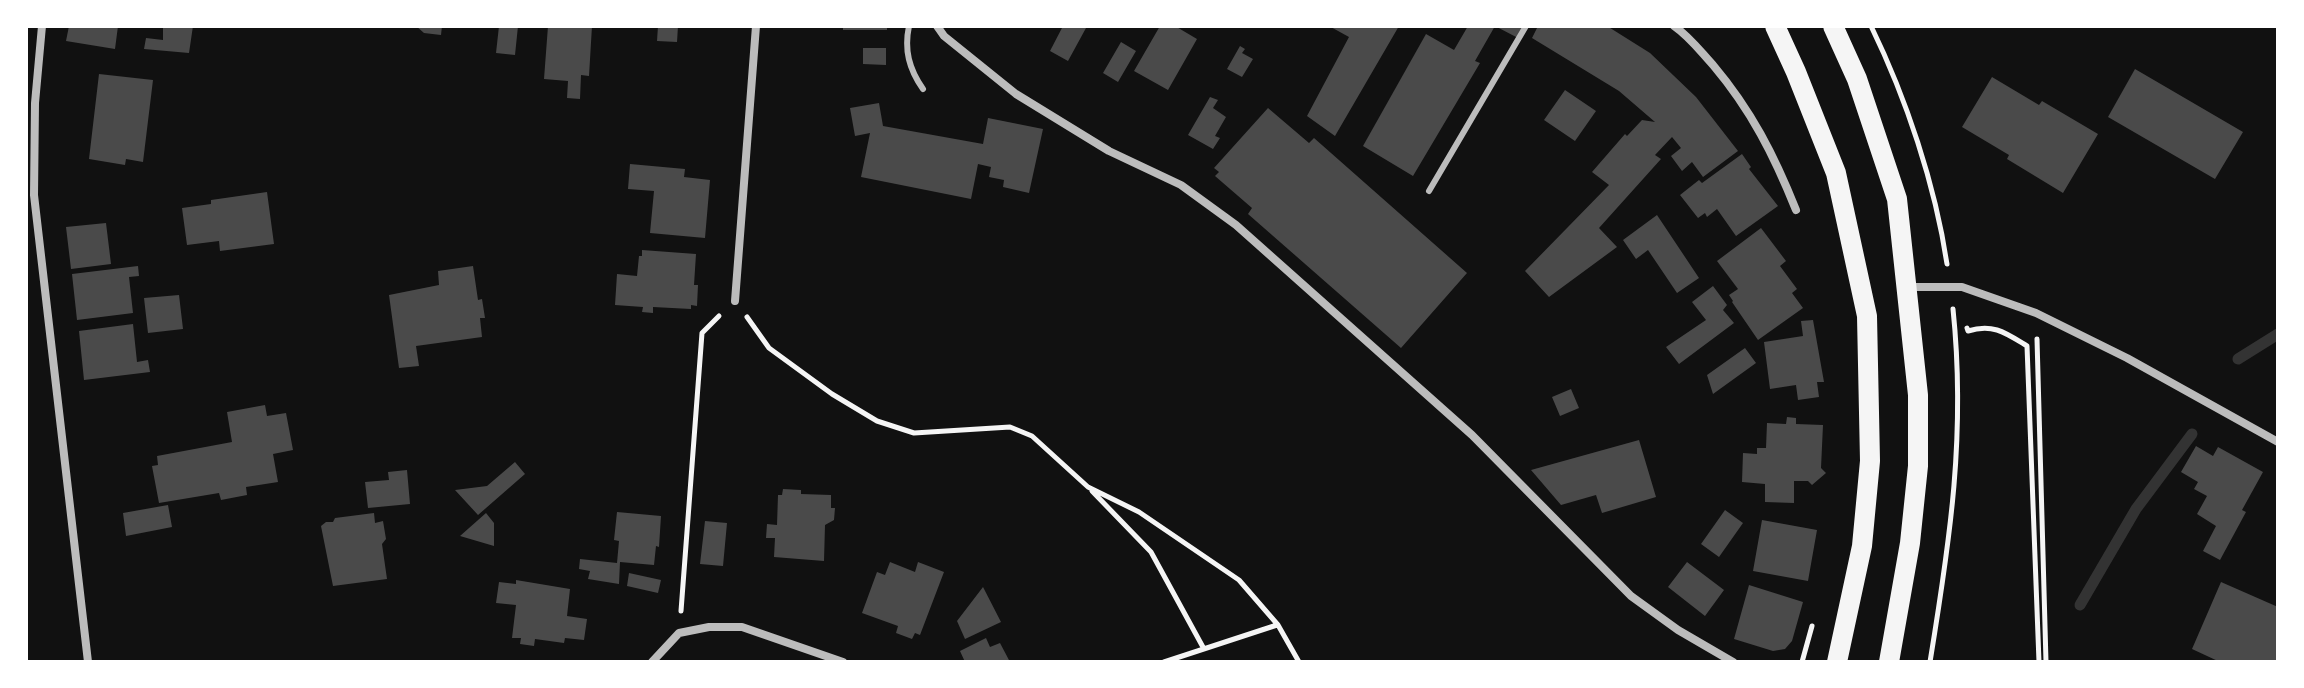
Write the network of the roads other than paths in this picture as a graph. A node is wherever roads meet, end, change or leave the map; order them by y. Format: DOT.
graph roads {
  1 [pos="42,26"];
  2 [pos="756,26"];
  3 [pos="909,26"];
  4 [pos="937,26"];
  5 [pos="1526,26"];
  6 [pos="1674,26"];
  7 [pos="1775,26"];
  8 [pos="1833,26"];
  9 [pos="923,89"];
  10 [pos="1429,191"];
  11 [pos="30,194"];
  12 [pos="1796,210"];
  13 [pos="1908,287"];
  14 [pos="735,301"];
  15 [pos="2278,442"];
  16 [pos="88,662"];
  17 [pos="652,662"];
  18 [pos="843,662"];
  19 [pos="1733,662"];
  20 [pos="1837,662"];
  21 [pos="1889,662"];
  1 -- 11 [label="street"];
  2 -- 14 [label="street"];
  3 -- 9 [label="lane"];
  4 -- 19 [label="street"];
  5 -- 10 [label="lane"];
  6 -- 12 [label="street"];
  7 -- 20 [label="main road"];
  8 -- 13 [label="main road"];
  11 -- 16 [label="street"];
  13 -- 15 [label="street"];
  13 -- 21 [label="main road"];
  17 -- 18 [label="street"];
}
